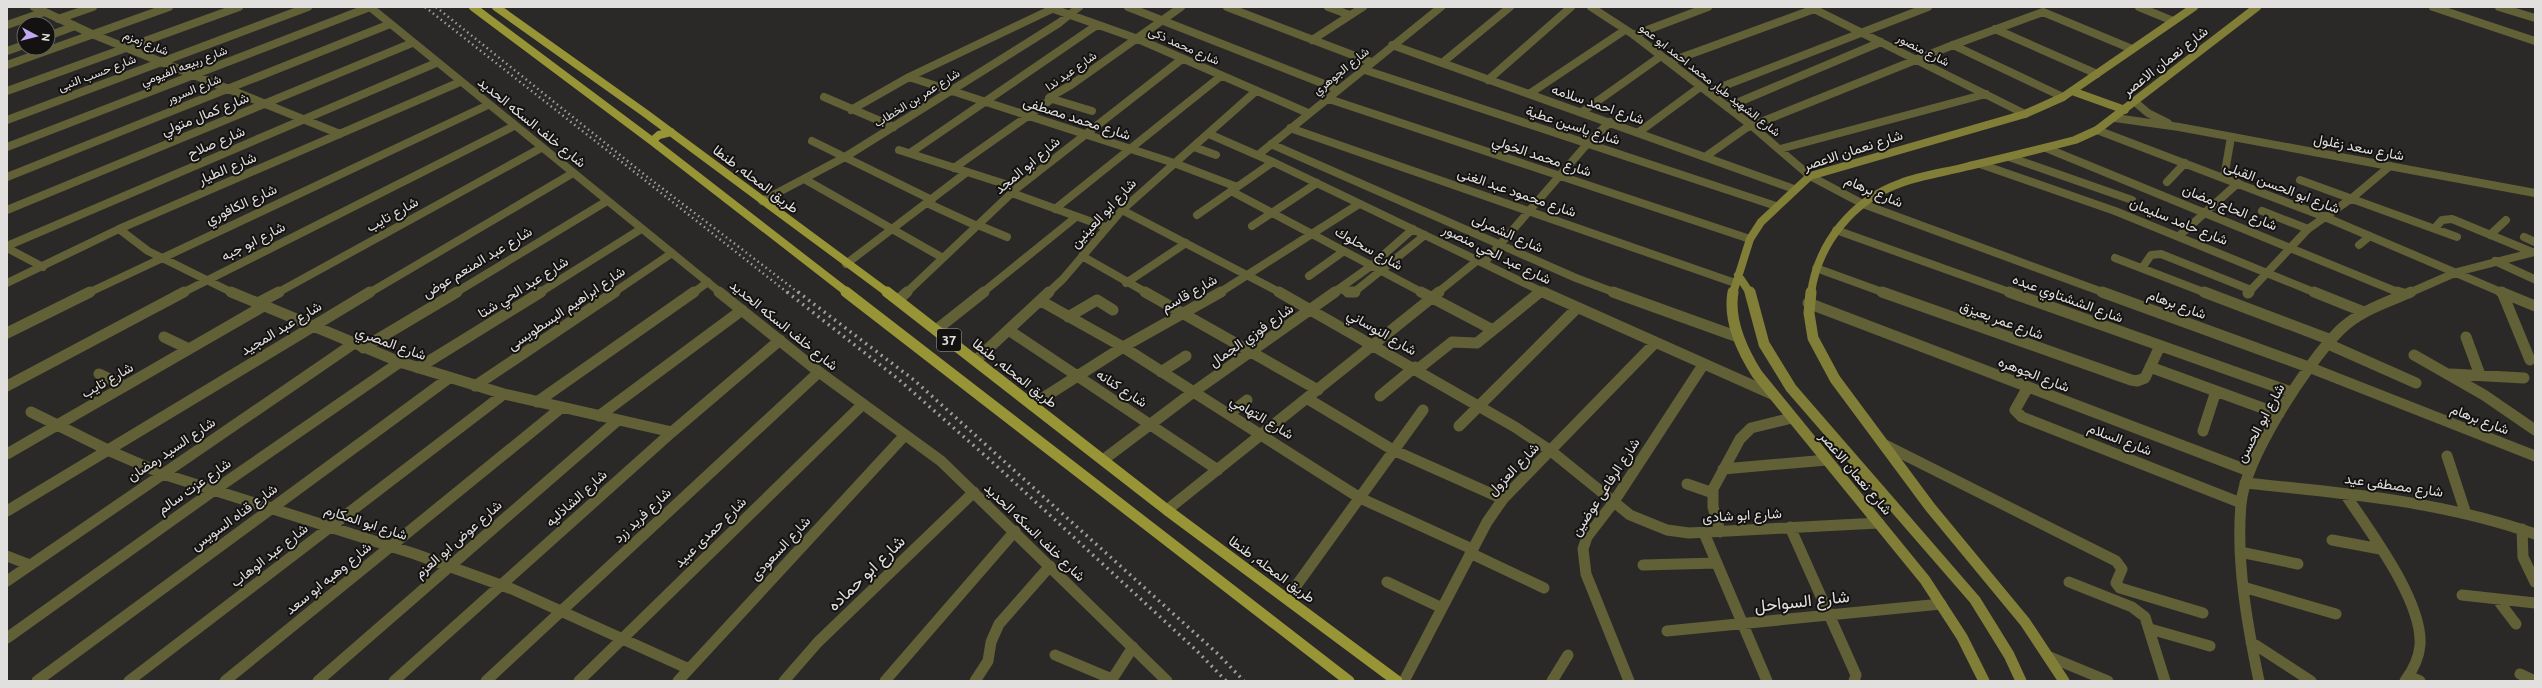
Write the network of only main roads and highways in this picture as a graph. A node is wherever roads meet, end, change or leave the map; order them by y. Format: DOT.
graph roads {
  1 [pos="472,7"];
  2 [pos="496,7"];
  3 [pos="2194,7"];
  4 [pos="2257,7"];
  5 [pos="2072,91"];
  6 [pos="2125,110"];
  7 [pos="645,113"];
  8 [pos="625,121"];
  9 [pos="671,132"];
  10 [pos="652,141"];
  11 [pos="1737,279"];
  12 [pos="1349,681"];
  13 [pos="1397,681"];
  14 [pos="1984,681"];
  15 [pos="2021,681"];
  16 [pos="2064,681"];
  1 -- 8 [label="main road, 37"];
  2 -- 7 [label="main road, طريق المحله, طنطا / 37"];
  3 -- 5 [label="main road, شارع نعمان الاعصر"];
  4 -- 6 [label="main road, شارع نعمان الاعصر"];
  5 -- 6 [label="main road"];
  5 -- 11 [label="main road, شارع نعمان الاعصر"];
  6 -- 16 [label="main road, شارع نعمان الاعصر"];
  7 -- 8 [label="main road"];
  7 -- 9 [label="main road, طريق المحله, طنطا / 37"];
  8 -- 10 [label="main road, 37"];
  9 -- 10 [label="main road"];
  9 -- 13 [label="main road, طريق المحله, طنطا / 37"];
  10 -- 12 [label="main road, 37"];
  11 -- 14 [label="main road, شارع نعمان الاعصر"];
  11 -- 15 [label="main road"];
}
